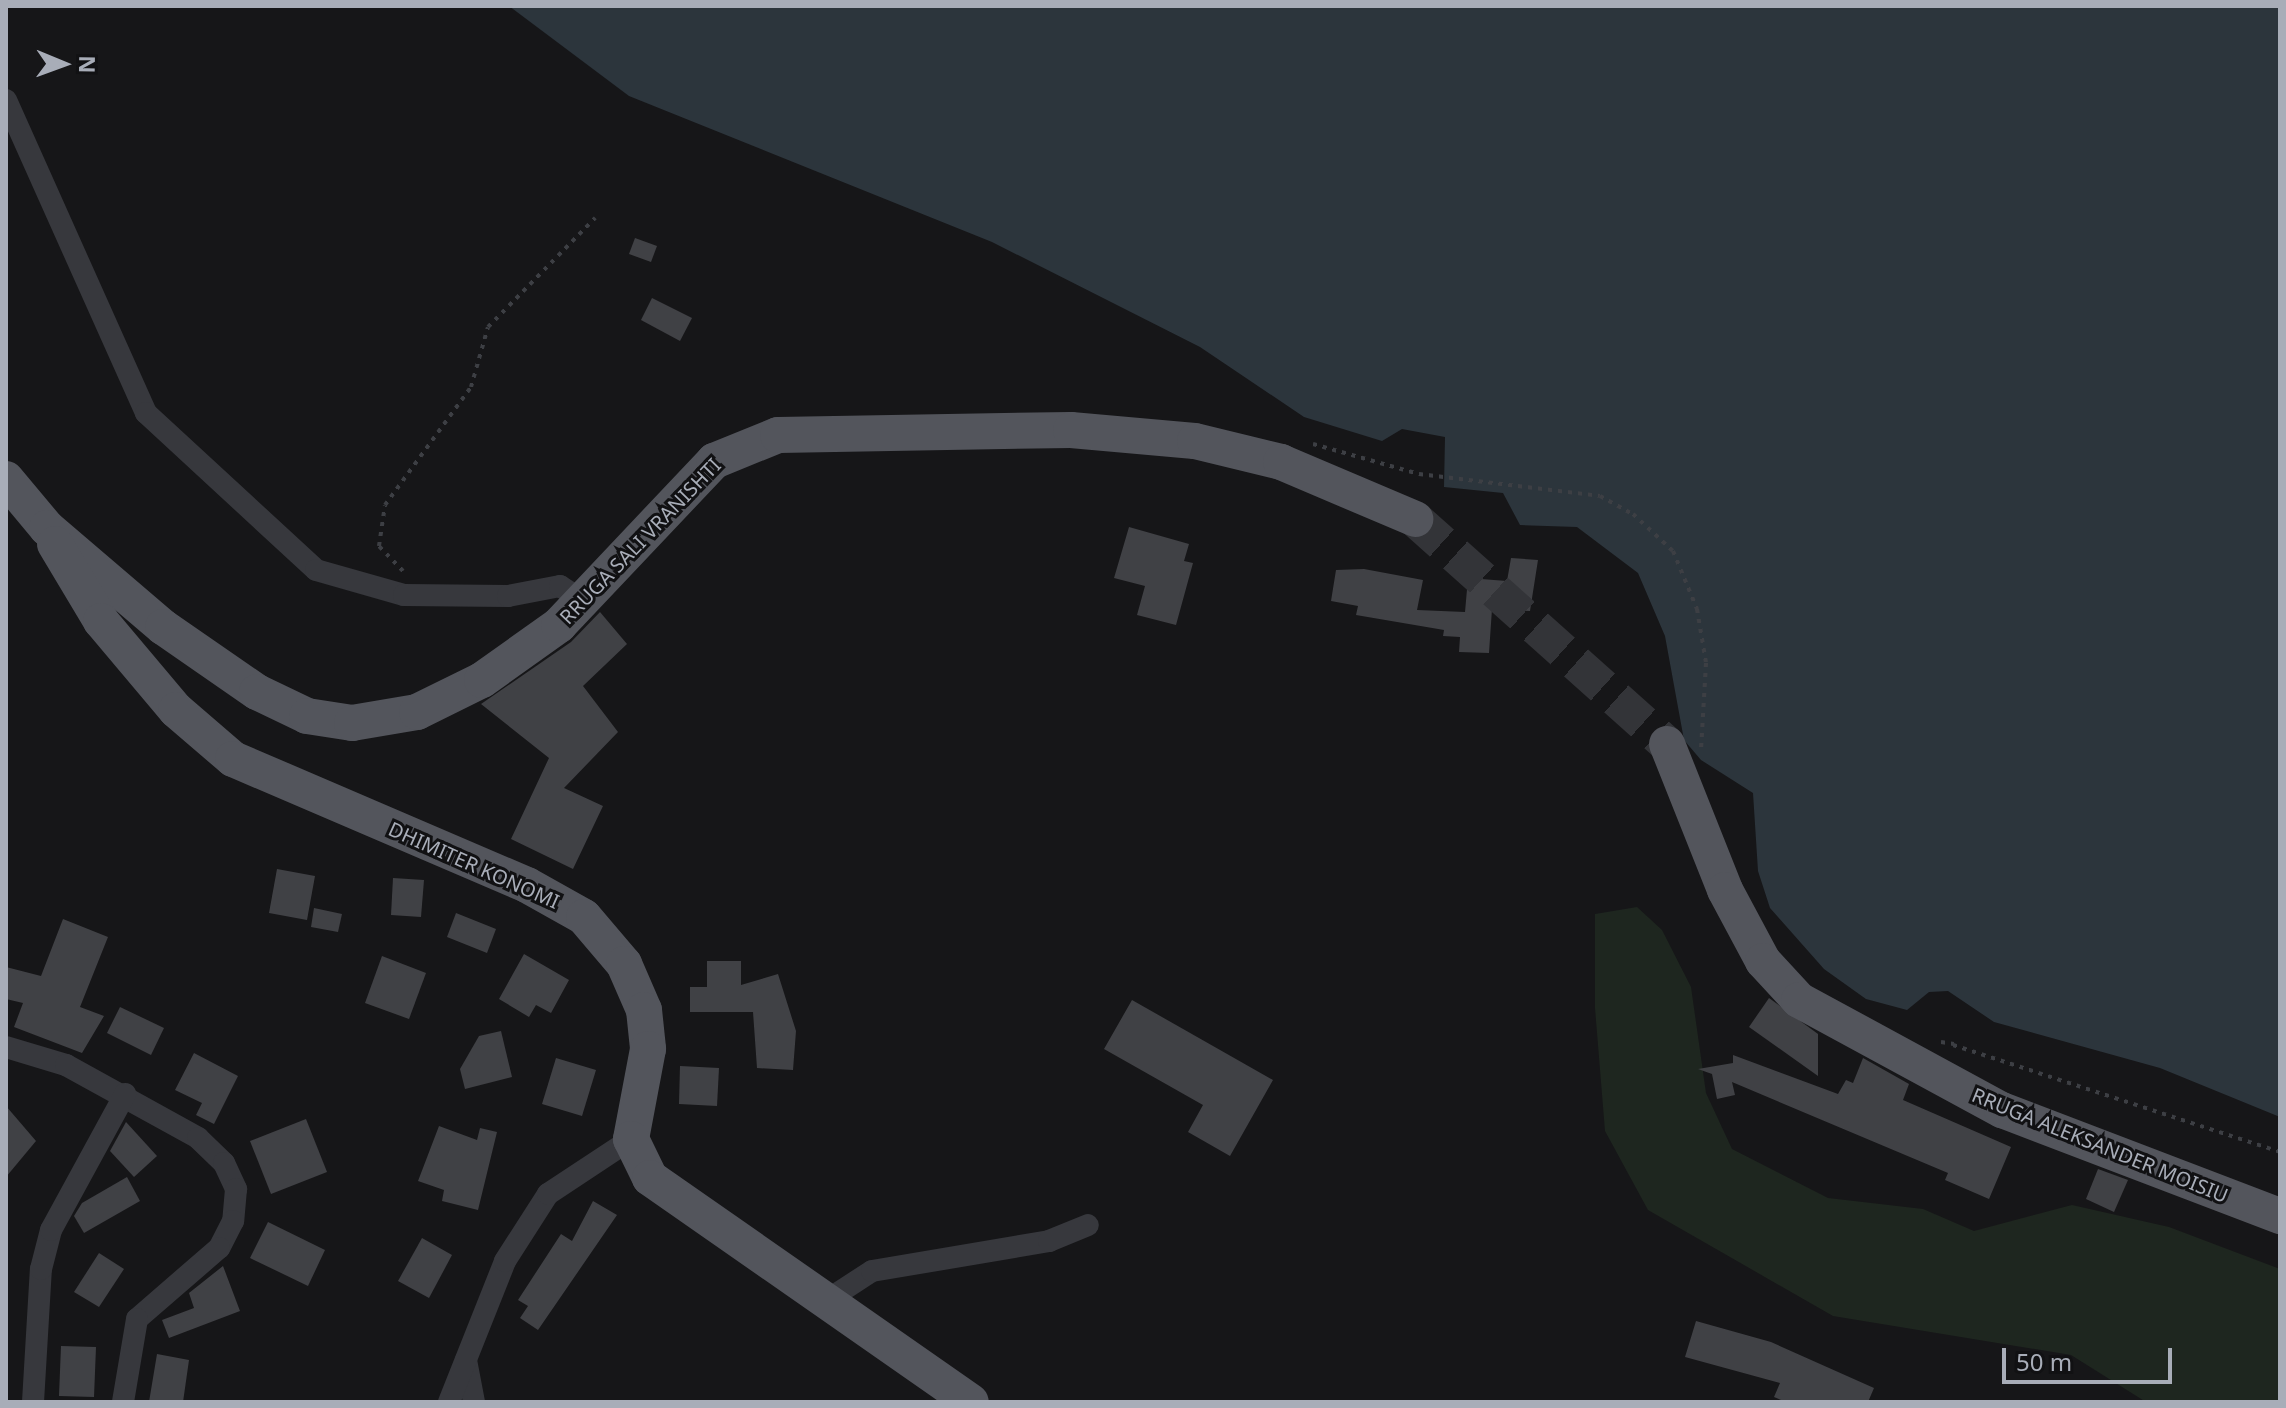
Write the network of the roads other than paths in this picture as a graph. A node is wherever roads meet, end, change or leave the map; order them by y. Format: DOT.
graph roads {
  1 [pos="6,100"];
  2 [pos="10,492"];
  3 [pos="1415,519"];
  4 [pos="47,528"];
  5 [pos="583,601"];
  6 [pos="1667,744"];
  7 [pos="6,1047"];
  8 [pos="125,1094"];
  9 [pos="631,1139"];
  10 [pos="2280,1216"];
  11 [pos="1088,1225"];
  12 [pos="829,1299"];
  13 [pos="464,1350"];
  14 [pos="33,1402"];
  15 [pos="123,1402"];
  16 [pos="449,1402"];
  17 [pos="474,1402"];
  18 [pos="971,1402"];
  1 -- 5 [label="street"];
  2 -- 4 [label="main road, RRUGA SALI VRANISHTI"];
  3 -- 5 [label="main road, RRUGA SALI VRANISHTI"];
  4 -- 5 [label="main road, RRUGA SALI VRANISHTI"];
  4 -- 9 [label="main road, DHIMITER KONOMI"];
  6 -- 10 [label="main road, RRUGA ALEKSANDER MOISIU"];
  7 -- 8 [label="street"];
  8 -- 14 [label="street"];
  8 -- 15 [label="street"];
  9 -- 12 [label="main road"];
  9 -- 13 [label="street"];
  11 -- 12 [label="street"];
  12 -- 18 [label="main road"];
  13 -- 16 [label="street"];
  13 -- 17 [label="street"];
}
